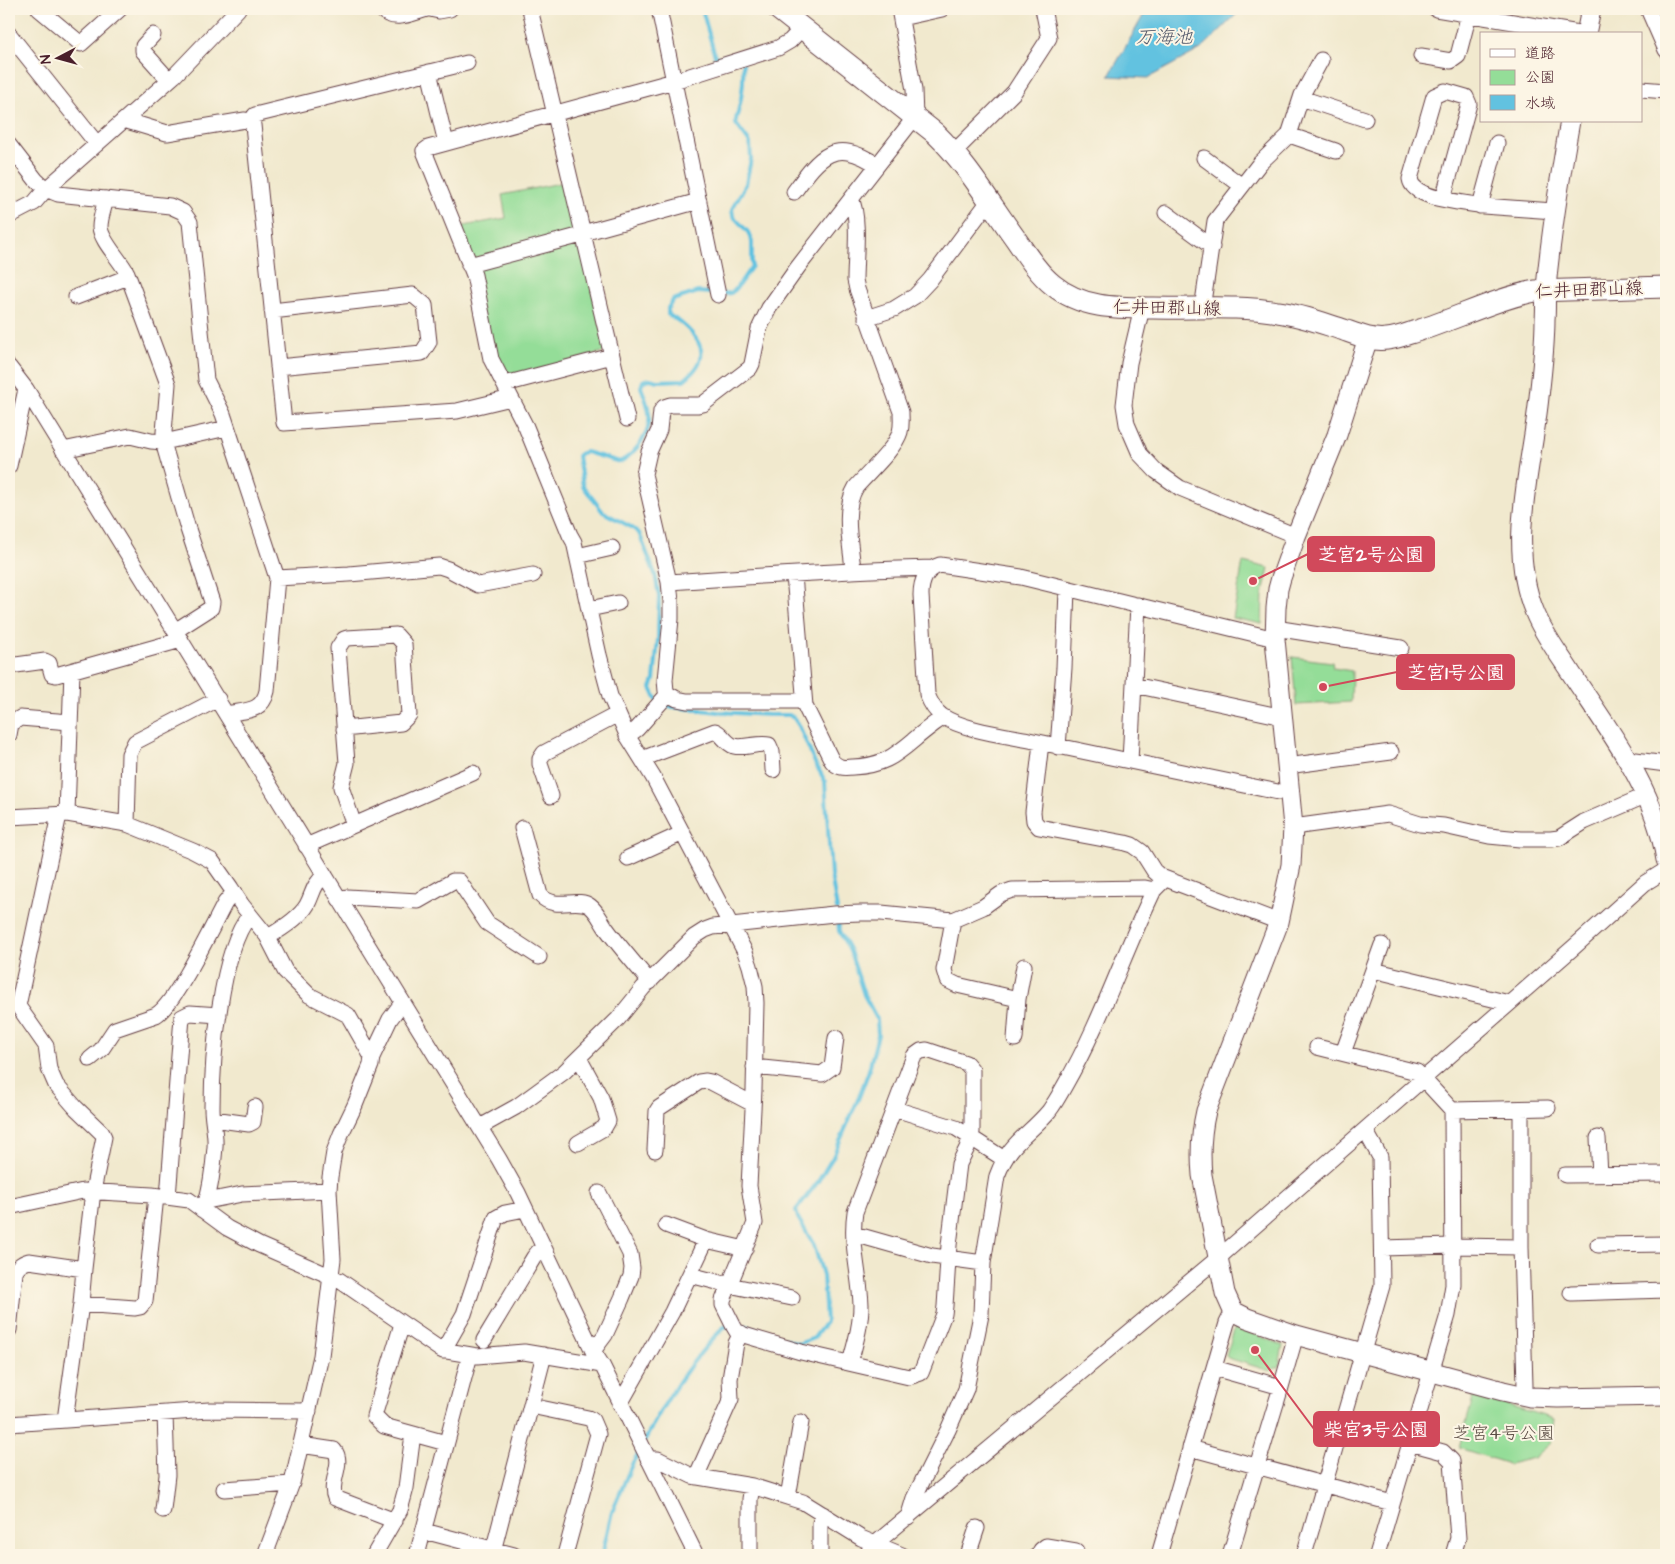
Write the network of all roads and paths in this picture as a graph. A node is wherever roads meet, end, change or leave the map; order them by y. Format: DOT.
graph roads {
  1 [pos="39,9"];
  2 [pos="120,9"];
  3 [pos="238,9"];
  4 [pos="381,9"];
  5 [pos="428,9"];
  6 [pos="449,9"];
  7 [pos="530,9"];
  8 [pos="658,9"];
  9 [pos="778,9"];
  10 [pos="942,9"];
  11 [pos="1042,9"];
  12 [pos="1436,9"];
  13 [pos="1591,9"];
  14 [pos="1648,9"];
  15 [pos="900,13"];
  16 [pos="1492,13"];
  17 [pos="1469,14"];
  18 [pos="801,29"];
  19 [pos="1577,32"];
  20 [pos="1586,32"];
  21 [pos="9,34"];
  22 [pos="153,35"];
  23 [pos="1666,50"];
  24 [pos="1420,56"];
  25 [pos="1321,60"];
  26 [pos="467,63"];
  27 [pos="429,72"];
  28 [pos="169,80"];
  29 [pos="674,81"];
  30 [pos="1642,89"];
  31 [pos="1666,91"];
  32 [pos="1301,98"];
  33 [pos="555,114"];
  34 [pos="915,117"];
  35 [pos="1365,119"];
  36 [pos="124,120"];
  37 [pos="250,122"];
  38 [pos="1570,122"];
  39 [pos="1289,134"];
  40 [pos="446,143"];
  41 [pos="1497,143"];
  42 [pos="9,144"];
  43 [pos="97,144"];
  44 [pos="1336,151"];
  45 [pos="954,152"];
  46 [pos="1204,158"];
  47 [pos="878,165"];
  48 [pos="1242,186"];
  49 [pos="46,189"];
  50 [pos="794,192"];
  51 [pos="106,199"];
  52 [pos="851,199"];
  53 [pos="1443,199"];
  54 [pos="699,201"];
  55 [pos="989,201"];
  56 [pos="1480,206"];
  57 [pos="1554,210"];
  58 [pos="1166,213"];
  59 [pos="9,216"];
  60 [pos="583,233"];
  61 [pos="1212,247"];
  62 [pos="469,265"];
  63 [pos="128,277"];
  64 [pos="1666,287"];
  65 [pos="1545,290"];
  66 [pos="718,295"];
  67 [pos="76,297"];
  68 [pos="1142,308"];
  69 [pos="1202,309"];
  70 [pos="272,311"];
  71 [pos="866,318"];
  72 [pos="1368,338"];
  73 [pos="612,356"];
  74 [pos="9,367"];
  75 [pos="278,367"];
  76 [pos="505,384"];
  77 [pos="26,389"];
  78 [pos="512,398"];
  79 [pos="15,410"];
  80 [pos="627,419"];
  81 [pos="228,428"];
  82 [pos="164,442"];
  83 [pos="11,447"];
  84 [pos="63,450"];
  85 [pos="9,466"];
  86 [pos="1296,536"];
  87 [pos="612,548"];
  88 [pos="577,556"];
  89 [pos="933,568"];
  90 [pos="853,570"];
  91 [pos="533,575"];
  92 [pos="794,575"];
  93 [pos="276,578"];
  94 [pos="669,582"];
  95 [pos="1067,589"];
  96 [pos="618,603"];
  97 [pos="1138,605"];
  98 [pos="590,609"];
  99 [pos="1275,633"];
  100 [pos="178,636"];
  101 [pos="1401,648"];
  102 [pos="9,666"];
  103 [pos="72,671"];
  104 [pos="1134,685"];
  105 [pos="668,694"];
  106 [pos="218,700"];
  107 [pos="804,701"];
  108 [pos="226,714"];
  109 [pos="618,714"];
  110 [pos="943,717"];
  111 [pos="1282,717"];
  112 [pos="70,722"];
  113 [pos="344,729"];
  114 [pos="9,735"];
  115 [pos="628,736"];
  116 [pos="1042,743"];
  117 [pos="1058,747"];
  118 [pos="1391,752"];
  119 [pos="642,759"];
  120 [pos="1628,759"];
  121 [pos="1130,762"];
  122 [pos="1666,764"];
  123 [pos="1287,766"];
  124 [pos="773,770"];
  125 [pos="473,773"];
  126 [pos="1290,792"];
  127 [pos="1647,795"];
  128 [pos="551,796"];
  129 [pos="63,814"];
  130 [pos="9,817"];
  131 [pos="127,824"];
  132 [pos="354,825"];
  133 [pos="1293,827"];
  134 [pos="522,828"];
  135 [pos="683,833"];
  136 [pos="306,846"];
  137 [pos="628,858"];
  138 [pos="1666,860"];
  139 [pos="1666,870"];
  140 [pos="324,875"];
  141 [pos="1165,879"];
  142 [pos="1154,890"];
  143 [pos="234,892"];
  144 [pos="339,899"];
  145 [pos="250,915"];
  146 [pos="953,920"];
  147 [pos="1279,922"];
  148 [pos="730,924"];
  149 [pos="268,937"];
  150 [pos="1382,945"];
  151 [pos="539,957"];
  152 [pos="1024,966"];
  153 [pos="1373,970"];
  154 [pos="650,982"];
  155 [pos="1018,1000"];
  156 [pos="402,1003"];
  157 [pos="1509,1003"];
  158 [pos="13,1005"];
  159 [pos="219,1015"];
  160 [pos="836,1038"];
  161 [pos="1015,1039"];
  162 [pos="1317,1047"];
  163 [pos="1343,1053"];
  164 [pos="372,1057"];
  165 [pos="579,1058"];
  166 [pos="90,1059"];
  167 [pos="754,1067"];
  168 [pos="1423,1079"];
  169 [pos="753,1104"];
  170 [pos="255,1107"];
  171 [pos="1548,1108"];
  172 [pos="895,1109"];
  173 [pos="1521,1109"];
  174 [pos="1452,1110"];
  175 [pos="213,1119"];
  176 [pos="480,1127"];
  177 [pos="1365,1130"];
  178 [pos="970,1138"];
  179 [pos="1598,1138"];
  180 [pos="578,1143"];
  181 [pos="655,1150"];
  182 [pos="1004,1159"];
  183 [pos="1666,1174"];
  184 [pos="1600,1175"];
  185 [pos="1565,1176"];
  186 [pos="329,1190"];
  187 [pos="94,1191"];
  188 [pos="599,1193"];
  189 [pos="162,1196"];
  190 [pos="205,1205"];
  191 [pos="9,1207"];
  192 [pos="525,1209"];
  193 [pos="666,1225"];
  194 [pos="854,1234"];
  195 [pos="706,1240"];
  196 [pos="1666,1244"];
  197 [pos="1598,1245"];
  198 [pos="1453,1246"];
  199 [pos="1521,1247"];
  200 [pos="544,1248"];
  201 [pos="1382,1248"];
  202 [pos="745,1249"];
  203 [pos="1217,1258"];
  204 [pos="948,1259"];
  205 [pos="983,1264"];
  206 [pos="84,1269"];
  207 [pos="690,1275"];
  208 [pos="330,1277"];
  209 [pos="729,1285"];
  210 [pos="1666,1290"];
  211 [pos="1571,1293"];
  212 [pos="792,1298"];
  213 [pos="81,1304"];
  214 [pos="1233,1311"];
  215 [pos="402,1324"];
  216 [pos="9,1330"];
  217 [pos="741,1333"];
  218 [pos="1296,1335"];
  219 [pos="484,1340"];
  220 [pos="443,1351"];
  221 [pos="593,1351"];
  222 [pos="1363,1352"];
  223 [pos="470,1355"];
  224 [pos="544,1356"];
  225 [pos="850,1363"];
  226 [pos="602,1365"];
  227 [pos="1214,1368"];
  228 [pos="1431,1371"];
  229 [pos="1281,1387"];
  230 [pos="1523,1396"];
  231 [pos="1666,1396"];
  232 [pos="620,1404"];
  233 [pos="532,1406"];
  234 [pos="309,1411"];
  235 [pos="165,1414"];
  236 [pos="66,1420"];
  237 [pos="801,1422"];
  238 [pos="9,1424"];
  239 [pos="413,1434"];
  240 [pos="446,1443"];
  241 [pos="1410,1443"];
  242 [pos="301,1445"];
  243 [pos="1190,1448"];
  244 [pos="648,1459"];
  245 [pos="1257,1466"];
  246 [pos="696,1477"];
  247 [pos="291,1484"];
  248 [pos="1325,1485"];
  249 [pos="752,1486"];
  250 [pos="224,1489"];
  251 [pos="788,1497"];
  252 [pos="1392,1504"];
  253 [pos="163,1510"];
  254 [pos="823,1514"];
  255 [pos="908,1518"];
  256 [pos="395,1521"];
  257 [pos="977,1528"];
  258 [pos="424,1531"];
  259 [pos="871,1550"];
  260 [pos="1076,1551"];
  261 [pos="492,1552"];
  262 [pos="820,1553"];
  263 [pos="265,1555"];
  264 [pos="374,1555"];
  265 [pos="417,1555"];
  266 [pos="514,1555"];
  267 [pos="565,1555"];
  268 [pos="696,1555"];
  269 [pos="750,1555"];
  270 [pos="902,1555"];
  271 [pos="968,1555"];
  272 [pos="1038,1555"];
  273 [pos="1159,1555"];
  274 [pos="1230,1555"];
  275 [pos="1304,1555"];
  276 [pos="1377,1555"];
  277 [pos="1453,1555"];
  1 -- 2 [label="street"];
  3 -- 28 [label="street"];
  4 -- 5 [label="street"];
  5 -- 6 [label="street"];
  7 -- 33 [label="street"];
  8 -- 29 [label="street"];
  9 -- 18 [label="main road, 仁井田郡山線"];
  10 -- 15 [label="street"];
  11 -- 45 [label="street"];
  12 -- 17 [label="street"];
  13 -- 20 [label="street"];
  14 -- 23 [label="street"];
  15 -- 34 [label="street"];
  16 -- 17 [label="street"];
  16 -- 19 [label="street"];
  17 -- 24 [label="street"];
  18 -- 29 [label="street"];
  18 -- 34 [label="main road, 仁井田郡山線"];
  21 -- 43 [label="street"];
  22 -- 28 [label="street"];
  25 -- 32 [label="street"];
  26 -- 27 [label="street"];
  27 -- 37 [label="street"];
  27 -- 40 [label="street"];
  28 -- 36 [label="street"];
  29 -- 33 [label="street"];
  29 -- 54 [label="street"];
  30 -- 31 [label="street"];
  32 -- 35 [label="street"];
  32 -- 39 [label="street"];
  33 -- 40 [label="street"];
  33 -- 60 [label="street"];
  34 -- 45 [label="main road, 仁井田郡山線"];
  34 -- 47 [label="street"];
  36 -- 37 [label="street"];
  36 -- 43 [label="street"];
  37 -- 70 [label="street"];
  38 -- 57 [label="street"];
  39 -- 44 [label="street"];
  39 -- 48 [label="street"];
  40 -- 62 [label="street"];
  41 -- 56 [label="street"];
  42 -- 49 [label="street"];
  43 -- 49 [label="street"];
  45 -- 55 [label="main road, 仁井田郡山線"];
  46 -- 48 [label="street"];
  47 -- 50 [label="street"];
  47 -- 52 [label="street"];
  48 -- 61 [label="street"];
  49 -- 51 [label="street"];
  49 -- 59 [label="street"];
  51 -- 63 [label="street"];
  51 -- 81 [label="street"];
  52 -- 71 [label="street"];
  52 -- 94 [label="street"];
  53 -- 53 [label="street"];
  53 -- 56 [label="street"];
  54 -- 60 [label="street"];
  54 -- 66 [label="street"];
  55 -- 68 [label="main road, 仁井田郡山線"];
  55 -- 71 [label="street"];
  56 -- 57 [label="street"];
  57 -- 65 [label="street"];
  58 -- 61 [label="street"];
  60 -- 62 [label="street"];
  60 -- 73 [label="street"];
  61 -- 69 [label="street"];
  62 -- 76 [label="street"];
  63 -- 67 [label="street"];
  63 -- 82 [label="street"];
  64 -- 65 [label="main road, 仁井田郡山線"];
  65 -- 72 [label="main road, 仁井田郡山線"];
  65 -- 120 [label="street"];
  68 -- 69 [label="main road, 仁井田郡山線"];
  68 -- 86 [label="street"];
  69 -- 72 [label="main road, 仁井田郡山線"];
  70 -- 75 [label="street"];
  70 -- 75 [label="street"];
  71 -- 90 [label="street"];
  72 -- 86 [label="street"];
  73 -- 76 [label="street"];
  73 -- 80 [label="street"];
  74 -- 77 [label="street"];
  75 -- 78 [label="street"];
  76 -- 78 [label="street"];
  77 -- 79 [label="street"];
  77 -- 84 [label="street"];
  78 -- 88 [label="street"];
  79 -- 83 [label="street"];
  81 -- 82 [label="street"];
  81 -- 93 [label="street"];
  82 -- 84 [label="street"];
  82 -- 100 [label="street"];
  83 -- 85 [label="street"];
  84 -- 100 [label="street"];
  86 -- 99 [label="street"];
  87 -- 88 [label="street"];
  88 -- 98 [label="street"];
  89 -- 90 [label="street"];
  89 -- 95 [label="street"];
  89 -- 110 [label="street"];
  90 -- 92 [label="street"];
  91 -- 93 [label="street"];
  92 -- 94 [label="street"];
  92 -- 107 [label="street"];
  93 -- 108 [label="street"];
  94 -- 105 [label="street"];
  95 -- 97 [label="street"];
  95 -- 117 [label="street"];
  96 -- 98 [label="street"];
  97 -- 99 [label="street"];
  97 -- 104 [label="street"];
  98 -- 109 [label="street"];
  99 -- 101 [label="street"];
  99 -- 111 [label="street"];
  100 -- 103 [label="street"];
  100 -- 106 [label="street"];
  102 -- 103 [label="street"];
  103 -- 112 [label="street"];
  104 -- 111 [label="street"];
  104 -- 121 [label="street"];
  105 -- 107 [label="street"];
  105 -- 115 [label="street"];
  106 -- 108 [label="street"];
  106 -- 131 [label="street"];
  107 -- 110 [label="street"];
  108 -- 136 [label="street"];
  109 -- 115 [label="street"];
  109 -- 128 [label="street"];
  110 -- 116 [label="street"];
  111 -- 123 [label="street"];
  112 -- 114 [label="street"];
  112 -- 129 [label="street"];
  113 -- 113 [label="street"];
  113 -- 132 [label="street"];
  115 -- 119 [label="street"];
  116 -- 117 [label="street"];
  116 -- 141 [label="street"];
  117 -- 121 [label="street"];
  118 -- 123 [label="street"];
  119 -- 124 [label="street"];
  119 -- 135 [label="street"];
  120 -- 122 [label="street"];
  120 -- 127 [label="street"];
  121 -- 126 [label="street"];
  123 -- 126 [label="street"];
  125 -- 132 [label="street"];
  126 -- 133 [label="street"];
  127 -- 133 [label="street"];
  127 -- 138 [label="street"];
  129 -- 130 [label="street"];
  129 -- 131 [label="street"];
  129 -- 158 [label="street"];
  131 -- 143 [label="street"];
  132 -- 136 [label="street"];
  133 -- 147 [label="street"];
  134 -- 154 [label="street"];
  135 -- 137 [label="street"];
  135 -- 148 [label="street"];
  136 -- 140 [label="street"];
  139 -- 157 [label="street"];
  140 -- 144 [label="street"];
  140 -- 149 [label="street"];
  141 -- 142 [label="street"];
  141 -- 147 [label="street"];
  142 -- 146 [label="street"];
  142 -- 182 [label="street"];
  143 -- 145 [label="street"];
  143 -- 166 [label="street"];
  144 -- 151 [label="street"];
  144 -- 156 [label="street"];
  145 -- 149 [label="street"];
  145 -- 159 [label="street"];
  146 -- 148 [label="street"];
  146 -- 155 [label="street"];
  147 -- 203 [label="street"];
  148 -- 154 [label="street"];
  148 -- 167 [label="street"];
  149 -- 164 [label="street"];
  150 -- 153 [label="street"];
  152 -- 155 [label="street"];
  153 -- 157 [label="street"];
  153 -- 163 [label="street"];
  154 -- 165 [label="street"];
  155 -- 161 [label="street"];
  156 -- 164 [label="street"];
  156 -- 176 [label="street"];
  157 -- 168 [label="street"];
  158 -- 187 [label="street"];
  159 -- 175 [label="street"];
  159 -- 189 [label="street"];
  160 -- 167 [label="street"];
  162 -- 163 [label="street"];
  163 -- 168 [label="street"];
  164 -- 186 [label="street"];
  165 -- 176 [label="street"];
  165 -- 180 [label="street"];
  167 -- 169 [label="street"];
  168 -- 174 [label="street"];
  168 -- 177 [label="street"];
  169 -- 181 [label="street"];
  169 -- 202 [label="street"];
  170 -- 175 [label="street"];
  171 -- 173 [label="street"];
  172 -- 178 [label="street"];
  172 -- 178 [label="street"];
  172 -- 194 [label="street"];
  173 -- 174 [label="street"];
  173 -- 199 [label="street"];
  174 -- 198 [label="street"];
  175 -- 190 [label="street"];
  176 -- 192 [label="street"];
  177 -- 201 [label="street"];
  177 -- 203 [label="street"];
  178 -- 182 [label="street"];
  178 -- 204 [label="street"];
  179 -- 184 [label="street"];
  182 -- 205 [label="street"];
  183 -- 184 [label="street"];
  184 -- 185 [label="street"];
  186 -- 190 [label="street"];
  186 -- 208 [label="street"];
  187 -- 189 [label="street"];
  187 -- 191 [label="street"];
  187 -- 206 [label="street"];
  188 -- 221 [label="street"];
  189 -- 190 [label="street"];
  189 -- 213 [label="street"];
  190 -- 208 [label="street"];
  192 -- 200 [label="street"];
  192 -- 220 [label="street"];
  193 -- 195 [label="street"];
  194 -- 204 [label="street"];
  194 -- 225 [label="street"];
  195 -- 202 [label="street"];
  195 -- 207 [label="street"];
  196 -- 197 [label="street"];
  198 -- 199 [label="street"];
  198 -- 201 [label="street"];
  198 -- 228 [label="street"];
  199 -- 230 [label="street"];
  200 -- 219 [label="street"];
  200 -- 221 [label="street"];
  201 -- 222 [label="street"];
  202 -- 209 [label="street"];
  203 -- 214 [label="street"];
  203 -- 255 [label="street"];
  204 -- 205 [label="street"];
  204 -- 225 [label="street"];
  205 -- 255 [label="street"];
  206 -- 213 [label="street"];
  206 -- 216 [label="street"];
  207 -- 209 [label="street"];
  207 -- 232 [label="street"];
  208 -- 215 [label="street"];
  208 -- 234 [label="street"];
  209 -- 212 [label="street"];
  209 -- 217 [label="street"];
  210 -- 211 [label="street"];
  213 -- 236 [label="street"];
  214 -- 218 [label="street"];
  214 -- 227 [label="street"];
  215 -- 220 [label="street"];
  215 -- 239 [label="street"];
  217 -- 225 [label="street"];
  217 -- 246 [label="street"];
  218 -- 222 [label="street"];
  218 -- 229 [label="street"];
  220 -- 223 [label="street"];
  221 -- 226 [label="street"];
  222 -- 228 [label="street"];
  222 -- 248 [label="street"];
  223 -- 224 [label="street"];
  223 -- 240 [label="street"];
  224 -- 226 [label="street"];
  224 -- 233 [label="street"];
  226 -- 232 [label="street"];
  227 -- 229 [label="street"];
  227 -- 243 [label="street"];
  228 -- 230 [label="street"];
  228 -- 241 [label="street"];
  229 -- 245 [label="street"];
  230 -- 231 [label="street"];
  232 -- 244 [label="street"];
  233 -- 261 [label="street"];
  233 -- 267 [label="street"];
  234 -- 235 [label="street"];
  234 -- 242 [label="street"];
  235 -- 236 [label="street"];
  235 -- 253 [label="street"];
  236 -- 238 [label="street"];
  237 -- 251 [label="street"];
  239 -- 240 [label="street"];
  239 -- 256 [label="street"];
  240 -- 258 [label="street"];
  241 -- 252 [label="street"];
  241 -- 277 [label="street"];
  242 -- 247 [label="street"];
  242 -- 256 [label="street"];
  243 -- 245 [label="street"];
  243 -- 273 [label="street"];
  244 -- 246 [label="street"];
  244 -- 268 [label="street"];
  245 -- 248 [label="street"];
  245 -- 274 [label="street"];
  246 -- 249 [label="street"];
  247 -- 250 [label="street"];
  247 -- 263 [label="street"];
  248 -- 252 [label="street"];
  248 -- 275 [label="street"];
  249 -- 251 [label="street"];
  249 -- 269 [label="street"];
  251 -- 254 [label="street"];
  252 -- 276 [label="street"];
  254 -- 259 [label="street"];
  254 -- 262 [label="street"];
  255 -- 259 [label="street"];
  256 -- 264 [label="street"];
  257 -- 271 [label="street"];
  258 -- 261 [label="street"];
  258 -- 265 [label="street"];
  259 -- 270 [label="street"];
  260 -- 272 [label="street"];
  261 -- 266 [label="street"];
}
